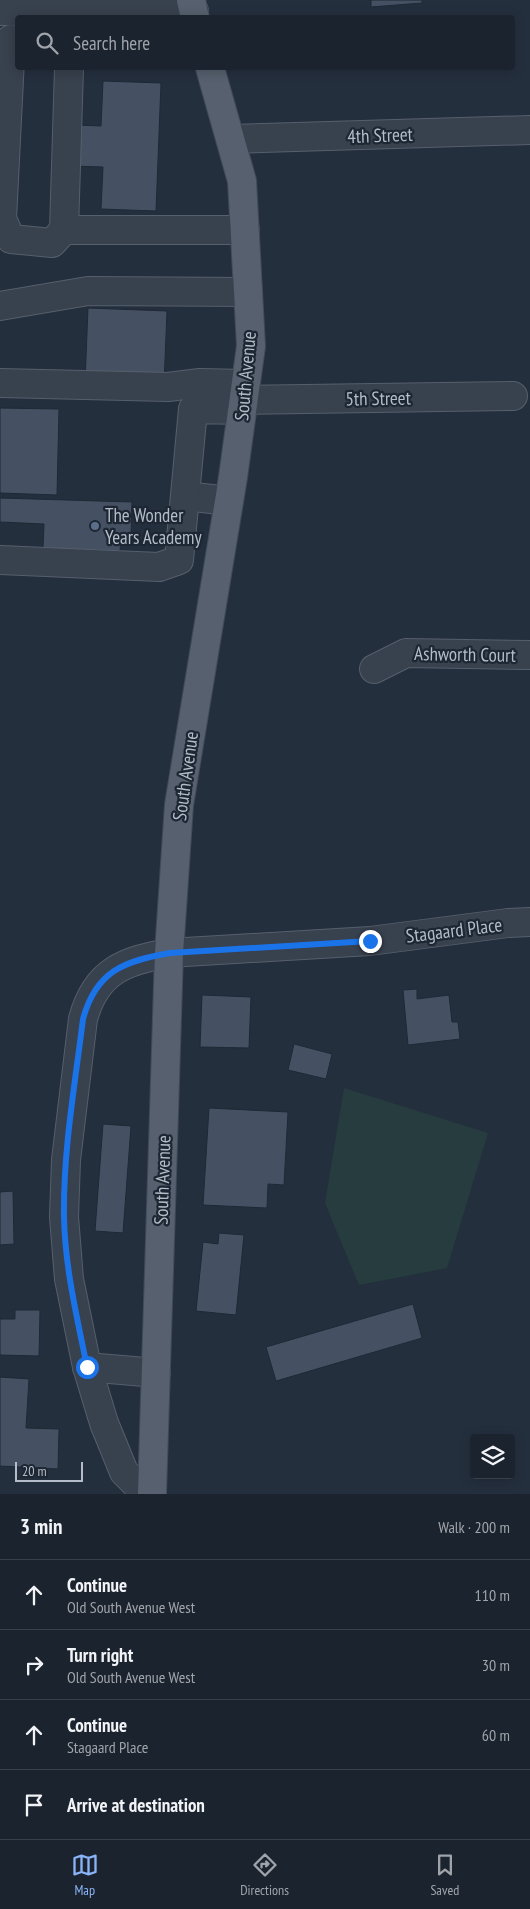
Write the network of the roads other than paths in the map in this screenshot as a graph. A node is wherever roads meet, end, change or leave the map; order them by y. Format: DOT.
graph roads {
  1 [pos="193,10"];
  2 [pos="0,11"];
  3 [pos="15,40"];
  4 [pos="69,70"];
  5 [pos="211,70"];
  6 [pos="530,130"];
  7 [pos="230,139"];
  8 [pos="64,230"];
  9 [pos="245,230"];
  10 [pos="248,292"];
  11 [pos="0,306"];
  12 [pos="0,383"];
  13 [pos="0,394"];
  14 [pos="513,396"];
  15 [pos="244,398"];
  16 [pos="194,409"];
  17 [pos="185,496"];
  18 [pos="229,501"];
  19 [pos="0,560"];
  20 [pos="530,655"];
  21 [pos="374,669"];
  22 [pos="530,922"];
  23 [pos="170,953"];
  24 [pos="87,1367"];
  25 [pos="156,1373"];
  26 [pos="146,1494"];
  27 [pos="152,1494"];
  1 -- 2 [label="street"];
  3 -- 8 [label="street"];
  4 -- 8 [label="street"];
  5 -- 7 [label="main road, South Avenue"];
  6 -- 7 [label="street, 4th Street"];
  7 -- 9 [label="main road, South Avenue"];
  8 -- 9 [label="street"];
  9 -- 10 [label="main road, South Avenue"];
  10 -- 11 [label="street"];
  10 -- 15 [label="main road, South Avenue"];
  12 -- 15 [label="street"];
  13 -- 16 [label="street"];
  14 -- 15 [label="street, 5th Street"];
  15 -- 16 [label="street"];
  15 -- 18 [label="main road, South Avenue"];
  16 -- 17 [label="street"];
  17 -- 18 [label="street"];
  17 -- 19 [label="street"];
  18 -- 23 [label="main road, South Avenue"];
  20 -- 21 [label="street, Ashworth Court"];
  22 -- 23 [label="street, Stagaard Place"];
  23 -- 24 [label="street, Stagaard Place"];
  23 -- 25 [label="main road, South Avenue"];
  24 -- 25 [label="street"];
  24 -- 26 [label="street, Stagaard Place"];
  25 -- 27 [label="main road, South Avenue"];
}
